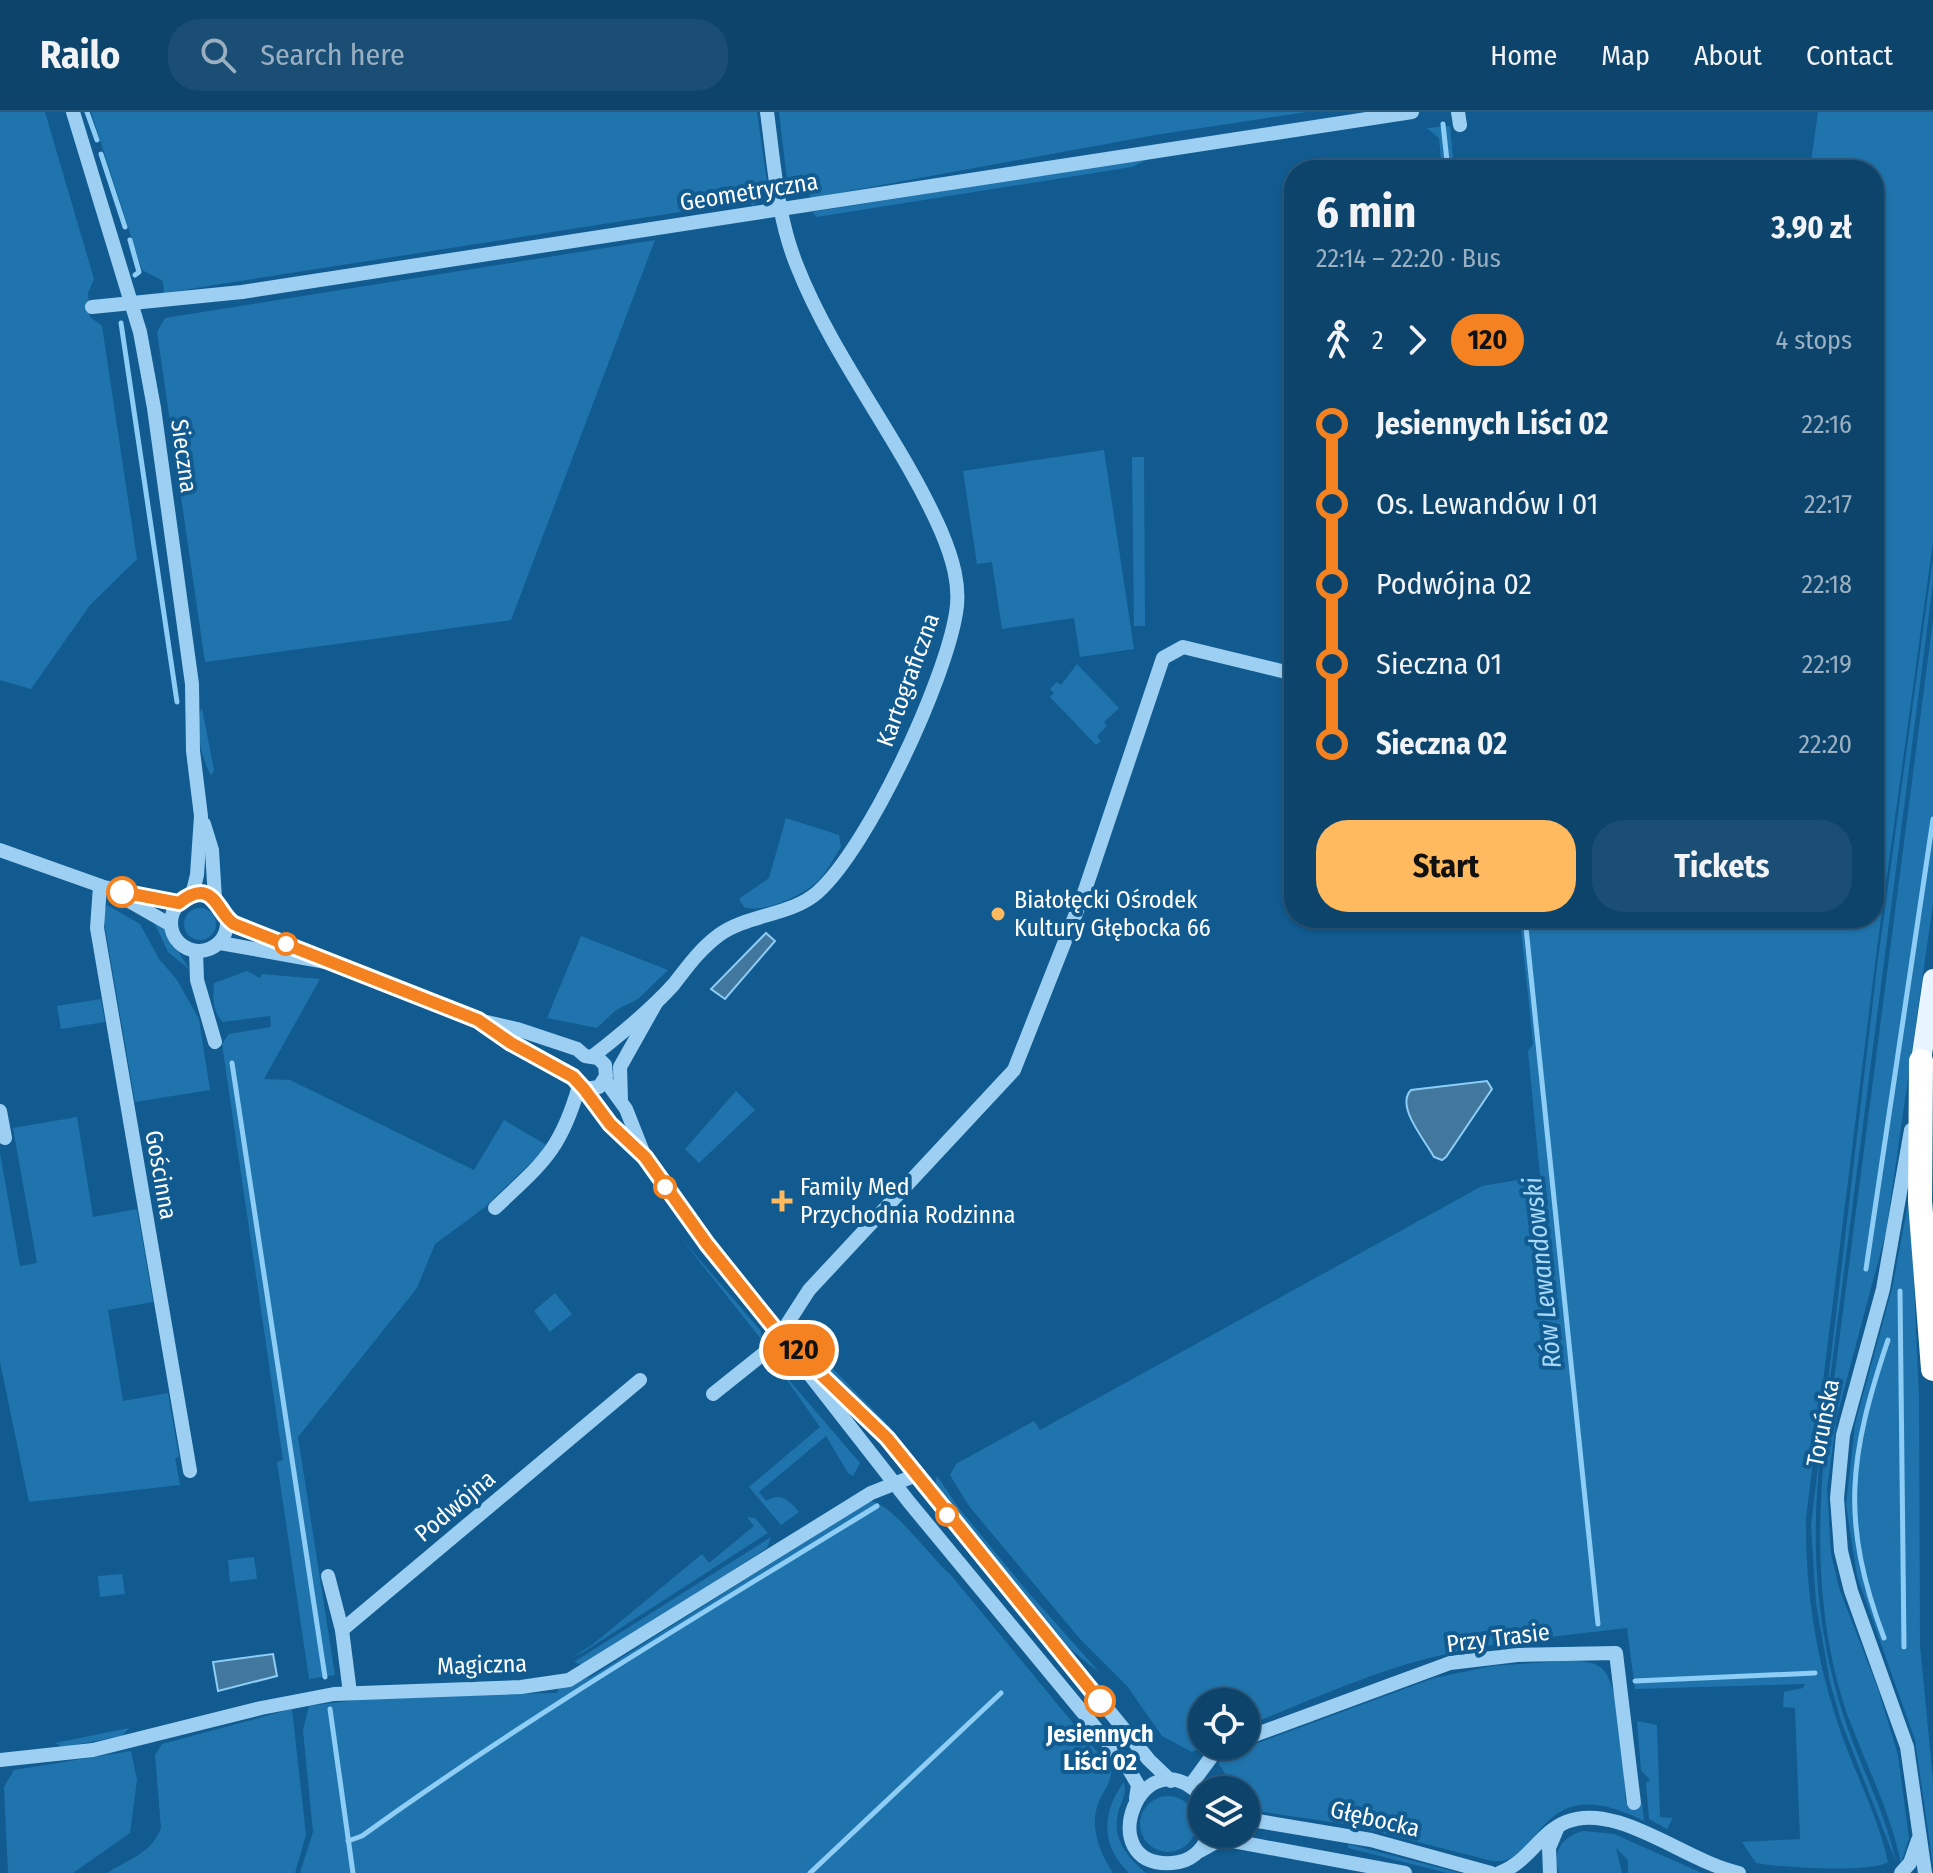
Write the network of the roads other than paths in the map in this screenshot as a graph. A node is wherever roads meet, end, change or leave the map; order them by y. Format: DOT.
graph roads {
  1 [pos="73,112"];
  2 [pos="767,112"];
  3 [pos="1412,112"];
  4 [pos="781,209"];
  5 [pos="132,304"];
  6 [pos="92,307"];
  7 [pos="1284,672"];
  8 [pos="201,816"];
  9 [pos="0,850"];
  10 [pos="102,887"];
  11 [pos="185,899"];
  12 [pos="215,899"];
  13 [pos="227,920"];
  14 [pos="171,925"];
  15 [pos="220,943"];
  16 [pos="196,951"];
  17 [pos="326,962"];
  18 [pos="1933,979"];
  19 [pos="658,999"];
  20 [pos="478,1020"];
  21 [pos="215,1042"];
  22 [pos="627,1054"];
  23 [pos="589,1056"];
  24 [pos="1921,1061"];
  25 [pos="606,1075"];
  26 [pos="579,1084"];
  27 [pos="622,1102"];
  28 [pos="0,1111"];
  29 [pos="5,1138"];
  30 [pos="645,1157"];
  31 [pos="495,1208"];
  32 [pos="780,1335"];
  33 [pos="1933,1369"];
  34 [pos="640,1380"];
  35 [pos="713,1394"];
  36 [pos="190,1471"];
  37 [pos="914,1476"];
  38 [pos="894,1482"];
  39 [pos="328,1576"];
  40 [pos="342,1630"];
  41 [pos="350,1693"];
  42 [pos="1260,1733"];
  43 [pos="0,1760"];
  44 [pos="1171,1781"];
  45 [pos="1188,1788"];
  46 [pos="1136,1798"];
  47 [pos="1634,1803"];
  48 [pos="1918,1820"];
  49 [pos="1260,1821"];
  50 [pos="1559,1826"];
  51 [pos="1199,1848"];
  52 [pos="1194,1855"];
  53 [pos="1158,1867"];
  54 [pos="1180,1873"];
  55 [pos="1405,1873"];
  56 [pos="1491,1873"];
  57 [pos="1499,1873"];
  58 [pos="1550,1873"];
  59 [pos="1739,1873"];
  60 [pos="1901,1873"];
  61 [pos="1925,1873"];
  1 -- 5 [label="street, Sieczna"];
  2 -- 4 [label="street, Kartograficzna"];
  3 -- 4 [label="street, Geometryczna"];
  4 -- 5 [label="street, Geometryczna"];
  4 -- 19 [label="street, Kartograficzna"];
  5 -- 6 [label="street, Geometryczna"];
  5 -- 8 [label="street, Sieczna"];
  7 -- 32 [label="street"];
  8 -- 11 [label="street, Sieczna"];
  8 -- 12 [label="street, Sieczna"];
  9 -- 10 [label="street"];
  10 -- 11 [label="street"];
  10 -- 14 [label="street"];
  10 -- 36 [label="street, Gościnna"];
  11 -- 12 [label="street"];
  11 -- 14 [label="street"];
  12 -- 13 [label="street"];
  13 -- 15 [label="street"];
  13 -- 17 [label="street"];
  14 -- 16 [label="street"];
  15 -- 16 [label="street"];
  15 -- 17 [label="street"];
  16 -- 21 [label="street"];
  17 -- 20 [label="street"];
  18 -- 24 [label="main road, Toruńska"];
  19 -- 22 [label="street, Kartograficzna"];
  19 -- 23 [label="street, Kartograficzna"];
  20 -- 23 [label="street"];
  20 -- 26 [label="street"];
  22 -- 25 [label="street, Kartograficzna"];
  22 -- 27 [label="street, Kartograficzna"];
  23 -- 25 [label="street"];
  23 -- 26 [label="street"];
  24 -- 33 [label="highway"];
  24 -- 48 [label="street, Toruńska"];
  25 -- 26 [label="street"];
  25 -- 27 [label="street"];
  26 -- 30 [label="street"];
  26 -- 31 [label="street"];
  27 -- 30 [label="street"];
  28 -- 29 [label="street"];
  30 -- 32 [label="street"];
  32 -- 35 [label="street"];
  32 -- 37 [label="street"];
  32 -- 38 [label="street"];
  34 -- 40 [label="street, Podwójna"];
  37 -- 38 [label="street, Magiczna"];
  37 -- 44 [label="street"];
  38 -- 41 [label="street, Magiczna"];
  38 -- 46 [label="street"];
  39 -- 40 [label="street"];
  40 -- 41 [label="street"];
  41 -- 43 [label="street, Magiczna"];
  42 -- 47 [label="street, Przy Trasie"];
  44 -- 45 [label="street"];
  44 -- 46 [label="street"];
  46 -- 53 [label="street"];
  48 -- 60 [label="street"];
  48 -- 61 [label="street, Toruńska"];
  49 -- 56 [label="street, Głębocka"];
  50 -- 57 [label="street"];
  50 -- 58 [label="street"];
  50 -- 59 [label="street"];
  51 -- 52 [label="street"];
  52 -- 53 [label="street, Głębocka"];
  52 -- 54 [label="street"];
  52 -- 55 [label="street, Głębocka"];
}
